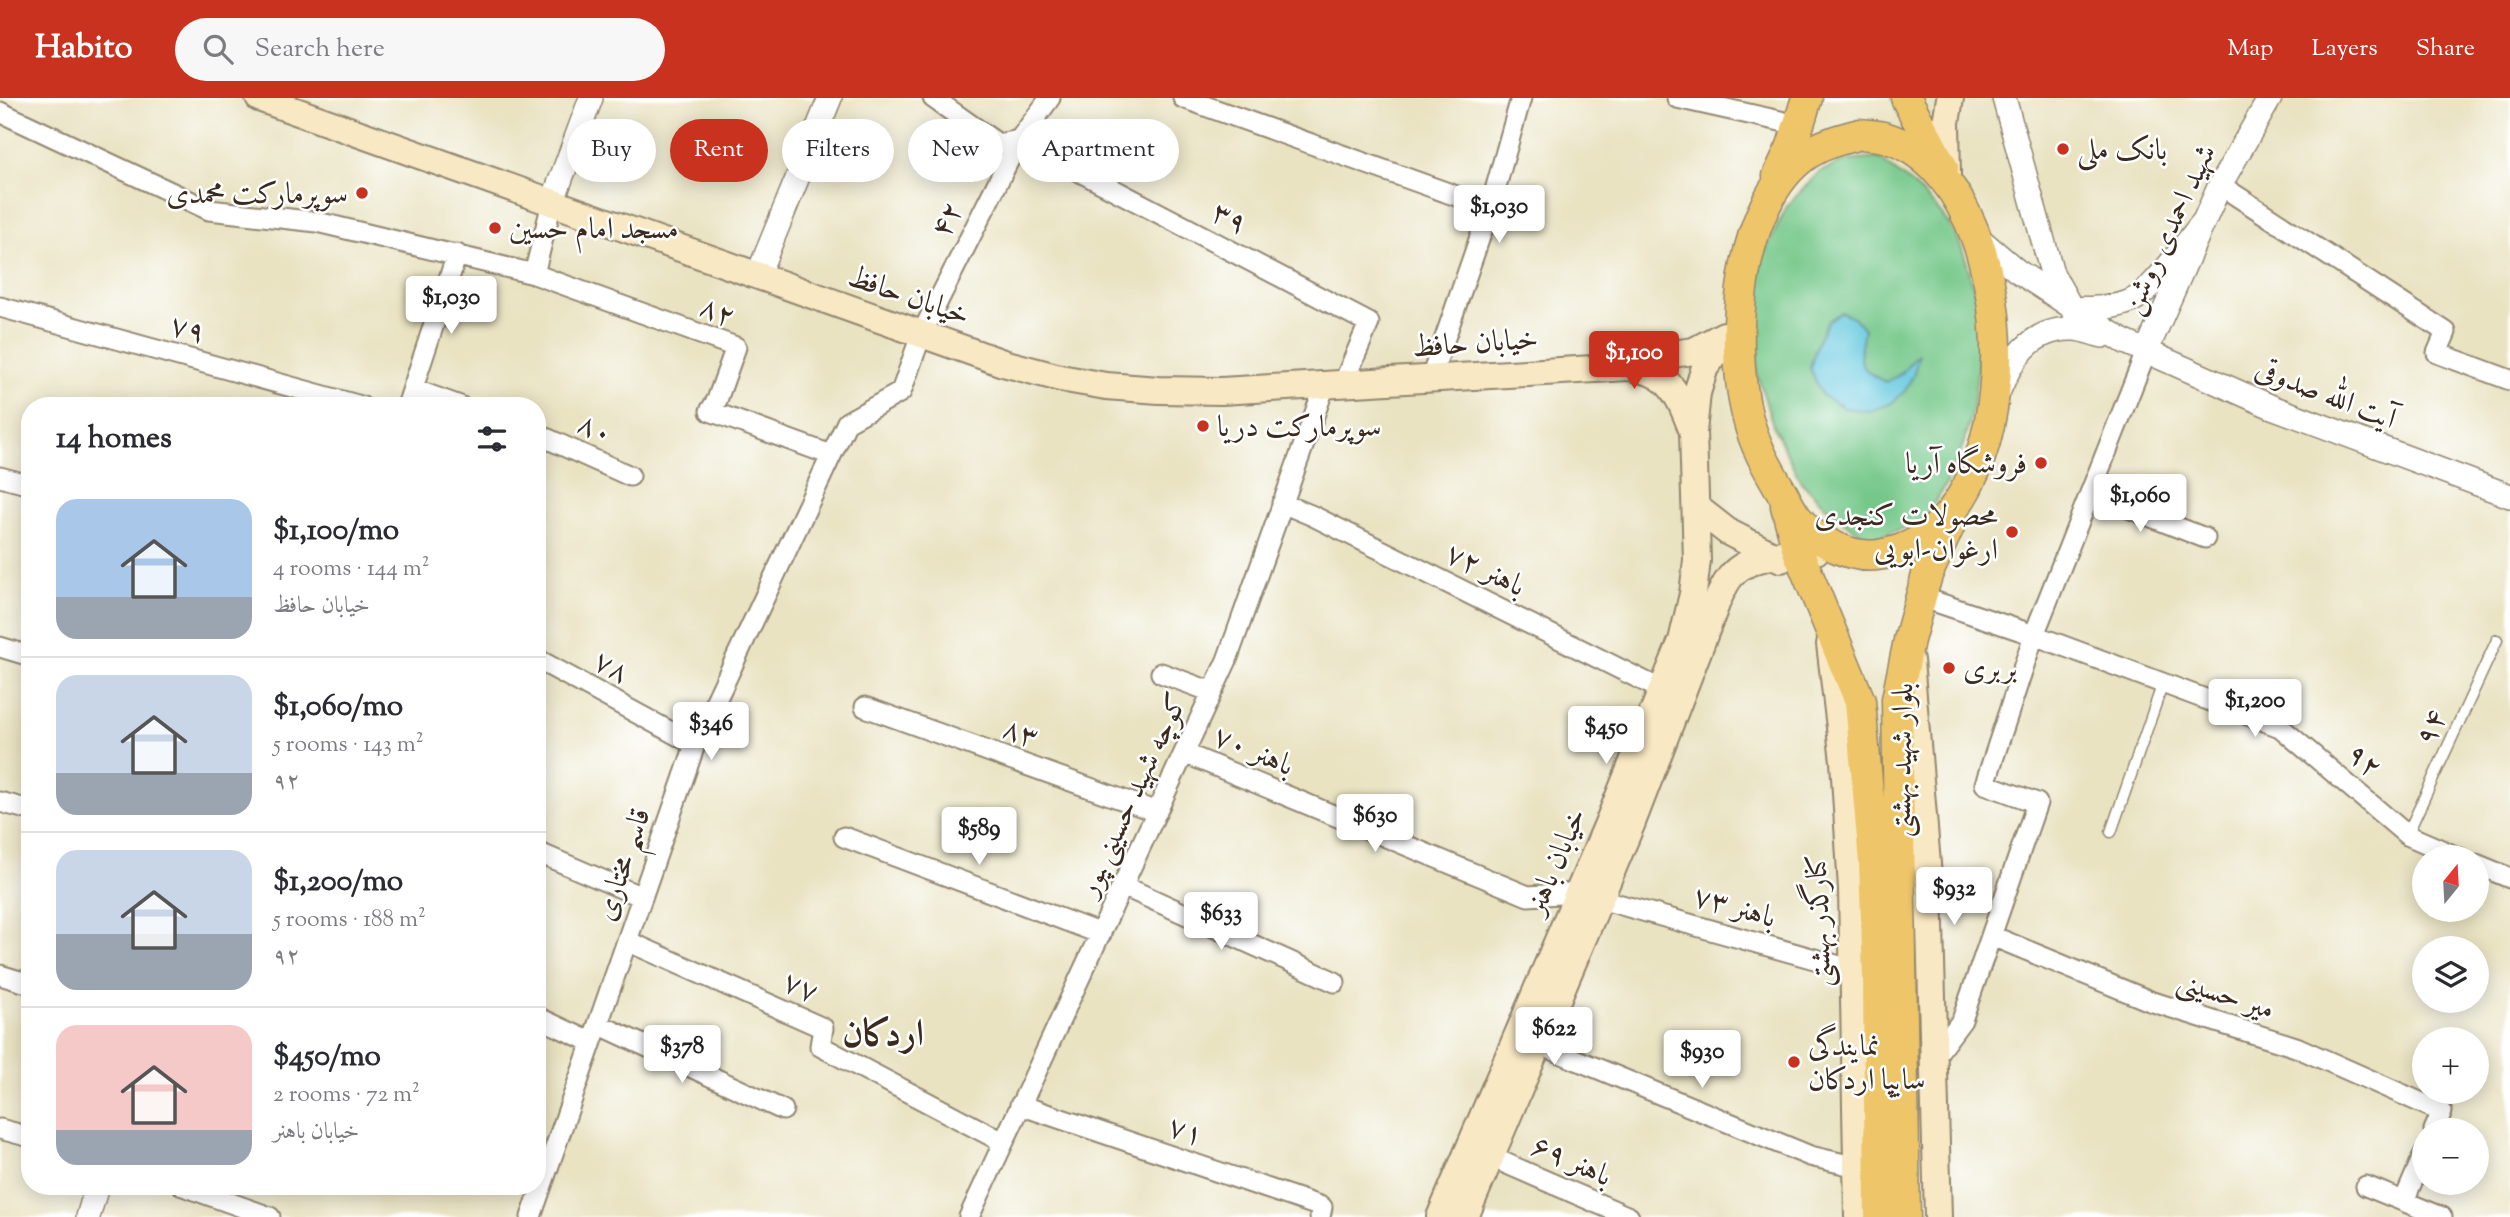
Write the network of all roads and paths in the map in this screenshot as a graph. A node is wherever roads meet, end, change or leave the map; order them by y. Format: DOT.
graph roads {
  1 [pos="259,98"];
  2 [pos="591,98"];
  3 [pos="830,98"];
  4 [pos="933,98"];
  5 [pos="1050,98"];
  6 [pos="1183,98"];
  7 [pos="1521,98"];
  8 [pos="1677,98"];
  9 [pos="1906,98"];
  10 [pos="1950,98"];
  11 [pos="2004,98"];
  12 [pos="2270,98"];
  13 [pos="1802,111"];
  14 [pos="0,112"];
  15 [pos="1035,119"];
  16 [pos="1017,141"];
  17 [pos="1017,145"];
  18 [pos="1098,182"];
  19 [pos="2220,185"];
  20 [pos="1953,188"];
  21 [pos="552,203"];
  22 [pos="1765,207"];
  23 [pos="1490,208"];
  24 [pos="2204,221"];
  25 [pos="1976,236"];
  26 [pos="457,254"];
  27 [pos="534,274"];
  28 [pos="757,277"];
  29 [pos="0,307"];
  30 [pos="2072,309"];
  31 [pos="1738,327"];
  32 [pos="921,335"];
  33 [pos="2123,341"];
  34 [pos="2146,352"];
  35 [pos="1568,369"];
  36 [pos="1431,378"];
  37 [pos="2510,380"];
  38 [pos="1334,384"];
  39 [pos="327,397"];
  40 [pos="410,397"];
  41 [pos="1993,405"];
  42 [pos="1692,432"];
  43 [pos="546,437"];
  44 [pos="831,455"];
  45 [pos="0,477"];
  46 [pos="630,477"];
  47 [pos="21,483"];
  48 [pos="1968,484"];
  49 [pos="1782,493"];
  50 [pos="2090,493"];
  51 [pos="2510,496"];
  52 [pos="1282,503"];
  53 [pos="1696,507"];
  54 [pos="2205,538"];
  55 [pos="1848,552"];
  56 [pos="1787,553"];
  57 [pos="1921,597"];
  58 [pos="1828,624"];
  59 [pos="2034,635"];
  60 [pos="1909,640"];
  61 [pos="2497,640"];
  62 [pos="0,647"];
  63 [pos="21,653"];
  64 [pos="546,664"];
  65 [pos="1161,673"];
  66 [pos="2163,683"];
  67 [pos="1662,690"];
  68 [pos="1212,692"];
  69 [pos="864,707"];
  70 [pos="695,745"];
  71 [pos="1184,753"];
  72 [pos="0,802"];
  73 [pos="21,808"];
  74 [pos="1157,812"];
  75 [pos="2111,832"];
  76 [pos="2407,835"];
  77 [pos="844,837"];
  78 [pos="2430,845"];
  79 [pos="546,856"];
  80 [pos="2489,869"];
  81 [pos="2510,878"];
  82 [pos="1123,886"];
  83 [pos="1588,896"];
  84 [pos="642,897"];
  85 [pos="1101,934"];
  86 [pos="1992,936"];
  87 [pos="627,941"];
  88 [pos="1854,970"];
  89 [pos="0,975"];
  90 [pos="21,981"];
  91 [pos="1335,982"];
  92 [pos="546,1019"];
  93 [pos="595,1033"];
  94 [pos="1538,1044"];
  95 [pos="1933,1059"];
  96 [pos="1020,1105"];
  97 [pos="783,1110"];
  98 [pos="2439,1118"];
  99 [pos="0,1129"];
  100 [pos="21,1135"];
  101 [pos="1003,1142"];
  102 [pos="546,1153"];
  103 [pos="1491,1157"];
  104 [pos="1857,1167"];
  105 [pos="2412,1182"];
  106 [pos="2366,1186"];
  107 [pos="94,1195"];
  108 [pos="208,1195"];
  109 [pos="536,1195"];
  110 [pos="2404,1201"];
  111 [pos="88,1217"];
  112 [pos="270,1217"];
  113 [pos="531,1217"];
  114 [pos="969,1217"];
  115 [pos="1320,1217"];
  116 [pos="1440,1217"];
  117 [pos="1465,1217"];
  118 [pos="1629,1217"];
  119 [pos="1858,1217"];
  120 [pos="1880,1217"];
  121 [pos="1905,1217"];
  122 [pos="1938,1217"];
  123 [pos="2442,1217"];
  1 -- 21 [label="main road, خیابان حافظ"];
  2 -- 21 [label="street"];
  3 -- 28 [label="street"];
  4 -- 16 [label="street, ۳۹"];
  5 -- 15 [label="street, ۴۲"];
  6 -- 23 [label="street"];
  7 -- 23 [label="street"];
  8 -- 13 [label="street"];
  9 -- 20 [label="main road"];
  10 -- 20 [label="main road"];
  11 -- 30 [label="street"];
  12 -- 19 [label="street, شهید احمدی روشن"];
  13 -- 22 [label="main road"];
  14 -- 26 [label="street"];
  17 -- 32 [label="street, ۴۲"];
  18 -- 38 [label="street, ۳۹"];
  19 -- 24 [label="street, شهید احمدی روشن"];
  19 -- 37 [label="street"];
  20 -- 22 [label="main road"];
  20 -- 25 [label="main road"];
  21 -- 27 [label="street"];
  21 -- 28 [label="main road, خیابان حافظ"];
  22 -- 31 [label="main road"];
  23 -- 36 [label="street"];
  24 -- 30 [label="street"];
  24 -- 34 [label="street, شهید احمدی روشن"];
  25 -- 30 [label="street"];
  25 -- 41 [label="main road"];
  26 -- 27 [label="street"];
  26 -- 40 [label="street"];
  27 -- 44 [label="street, ۸۲"];
  28 -- 32 [label="main road, خیابان حافظ"];
  29 -- 39 [label="street, ۷۹"];
  30 -- 33 [label="street"];
  31 -- 35 [label="main road, خیابان حافظ"];
  31 -- 42 [label="main road, خیابان باهنر"];
  31 -- 49 [label="main road"];
  32 -- 38 [label="main road, خیابان حافظ"];
  32 -- 44 [label="street, قاسم مختاری"];
  33 -- 34 [label="street, آیت الله صدوقی"];
  33 -- 41 [label="street"];
  34 -- 50 [label="street"];
  34 -- 51 [label="street, آیت الله صدوقی"];
  35 -- 36 [label="main road, خیابان حافظ"];
  35 -- 42 [label="main road, خیابان حافظ"];
  36 -- 38 [label="main road, خیابان حافظ"];
  38 -- 52 [label="street, کوچه شهید حسینی ‍پور"];
  41 -- 48 [label="main road"];
  42 -- 53 [label="main road, خیابان باهنر"];
  43 -- 46 [label="street, ۸۰"];
  44 -- 70 [label="street, قاسم مختاری"];
  45 -- 47 [label="street"];
  48 -- 55 [label="main road"];
  48 -- 57 [label="main road, بلوار شهید بهشتی"];
  49 -- 55 [label="main road"];
  49 -- 56 [label="main road, بلوار شهید بهشتی"];
  50 -- 54 [label="street"];
  50 -- 59 [label="street"];
  52 -- 67 [label="street, باهنر ۷۲"];
  52 -- 68 [label="street, کوچه شهید حسینی ‍پور"];
  53 -- 56 [label="main road"];
  53 -- 67 [label="main road, خیابان باهنر"];
  55 -- 56 [label="main road, خیابان باهنر"];
  56 -- 58 [label="main road, بلوار شهید بهشتی"];
  56 -- 83 [label="main road, خیابان باهنر"];
  57 -- 59 [label="street, ۹۲"];
  57 -- 60 [label="main road, بلوار شهید بهشتی"];
  58 -- 88 [label="main road, کنارگذر بهشتی"];
  58 -- 120 [label="main road, بلوار شهید بهشتی"];
  59 -- 66 [label="street, ۹۲"];
  59 -- 86 [label="street"];
  60 -- 95 [label="main road"];
  60 -- 121 [label="main road, بلوار شهید بهشتی"];
  61 -- 76 [label="lane, ۹۴"];
  62 -- 63 [label="street"];
  64 -- 70 [label="street, ۷۸"];
  65 -- 68 [label="street"];
  66 -- 75 [label="lane"];
  66 -- 76 [label="street, ۹۲"];
  67 -- 83 [label="main road, خیابان باهنر"];
  68 -- 71 [label="street, کوچه شهید حسینی ‍پور"];
  69 -- 74 [label="street, ۸۳"];
  70 -- 84 [label="street, قاسم مختاری"];
  71 -- 74 [label="street, کوچه شهید حسینی ‍پور"];
  71 -- 83 [label="street, باهنر ۷۰"];
  72 -- 73 [label="street"];
  74 -- 82 [label="street, کوچه شهید حسینی ‍پور"];
  76 -- 78 [label="street, ۹۲"];
  77 -- 85 [label="street"];
  79 -- 84 [label="street"];
  80 -- 81 [label="street"];
  82 -- 85 [label="street, کوچه شهید حسینی ‍پور"];
  82 -- 91 [label="street"];
  83 -- 88 [label="street, باهنر ۷۳"];
  83 -- 94 [label="main road, خیابان باهنر"];
  83 -- 116 [label="main road, خیابان باهنر"];
  84 -- 87 [label="street, قاسم مختاری"];
  85 -- 96 [label="street, کوچه شهید حسینی ‍پور"];
  86 -- 95 [label="street"];
  86 -- 98 [label="street, میر حسینی"];
  87 -- 93 [label="street, قاسم مختاری"];
  87 -- 101 [label="street, ۷۷"];
  88 -- 104 [label="main road, کنارگذر بهشتی"];
  89 -- 90 [label="street"];
  92 -- 93 [label="street"];
  93 -- 97 [label="street"];
  93 -- 102 [label="street, قاسم مختاری"];
  94 -- 103 [label="main road, خیابان باهنر"];
  94 -- 104 [label="street"];
  95 -- 122 [label="main road"];
  96 -- 101 [label="street, کوچه شهید حسینی ‍پور"];
  96 -- 115 [label="street, ۷۱"];
  99 -- 100 [label="street"];
  101 -- 114 [label="street, کوچه شهید حسینی ‍پور"];
  103 -- 117 [label="main road, خیابان باهنر"];
  103 -- 118 [label="street, باهنر ۶۹"];
  104 -- 119 [label="main road, کنارگذر بهشتی"];
  105 -- 110 [label="street"];
  106 -- 110 [label="street"];
  107 -- 111 [label="street"];
  108 -- 112 [label="street"];
  109 -- 113 [label="street, قاسم مختاری"];
  110 -- 123 [label="street"];
}
